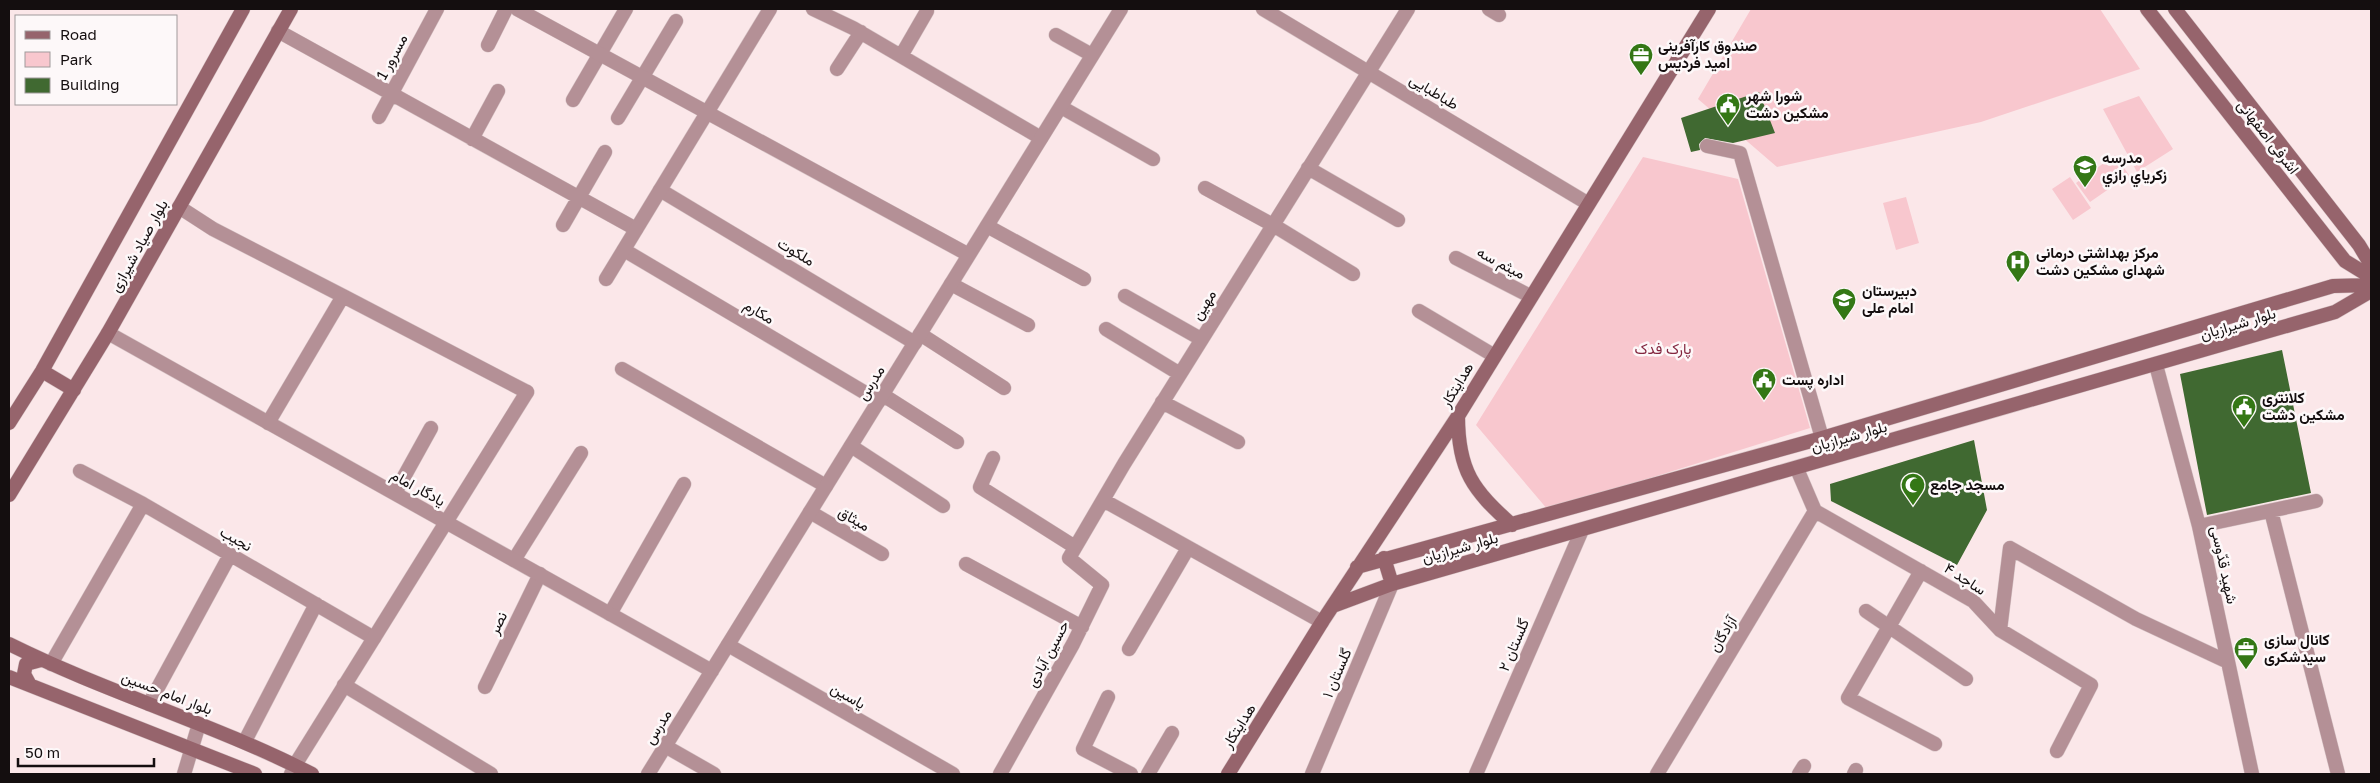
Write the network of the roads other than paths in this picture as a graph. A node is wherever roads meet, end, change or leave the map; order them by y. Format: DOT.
graph roads {
  1 [pos="243,9"];
  2 [pos="291,9"];
  3 [pos="437,9"];
  4 [pos="506,9"];
  5 [pos="517,9"];
  6 [pos="626,9"];
  7 [pos="770,9"];
  8 [pos="812,9"];
  9 [pos="1121,9"];
  10 [pos="1263,9"];
  11 [pos="1408,9"];
  12 [pos="1709,9"];
  13 [pos="2147,9"];
  14 [pos="2175,9"];
  15 [pos="927,11"];
  16 [pos="676,21"];
  17 [pos="278,31"];
  18 [pos="861,32"];
  19 [pos="1056,35"];
  20 [pos="488,45"];
  21 [pos="600,54"];
  22 [pos="1092,55"];
  23 [pos="902,56"];
  24 [pos="837,69"];
  25 [pos="1369,72"];
  26 [pos="641,76"];
  27 [pos="498,91"];
  28 [pos="391,94"];
  29 [pos="573,100"];
  30 [pos="1061,107"];
  31 [pos="708,112"];
  32 [pos="379,116"];
  33 [pos="618,118"];
  34 [pos="1041,138"];
  35 [pos="472,139"];
  36 [pos="1707,146"];
  37 [pos="605,152"];
  38 [pos="1153,159"];
  39 [pos="1308,168"];
  40 [pos="1205,188"];
  41 [pos="660,190"];
  42 [pos="579,198"];
  43 [pos="1587,203"];
  44 [pos="179,207"];
  45 [pos="1398,220"];
  46 [pos="562,225"];
  47 [pos="1273,225"];
  48 [pos="987,226"];
  49 [pos="636,229"];
  50 [pos="624,250"];
  51 [pos="969,255"];
  52 [pos="1456,258"];
  53 [pos="2371,265"];
  54 [pos="1353,274"];
  55 [pos="2371,277"];
  56 [pos="606,279"];
  57 [pos="1084,280"];
  58 [pos="951,284"];
  59 [pos="2371,284"];
  60 [pos="2371,291"];
  61 [pos="343,296"];
  62 [pos="1125,296"];
  63 [pos="1530,296"];
  64 [pos="1418,311"];
  65 [pos="1028,326"];
  66 [pos="1106,329"];
  67 [pos="108,333"];
  68 [pos="917,339"];
  69 [pos="1201,339"];
  70 [pos="1493,355"];
  71 [pos="2156,365"];
  72 [pos="622,369"];
  73 [pos="42,371"];
  74 [pos="1180,374"];
  75 [pos="1004,388"];
  76 [pos="74,390"];
  77 [pos="880,398"];
  78 [pos="1162,402"];
  79 [pos="1458,416"];
  80 [pos="268,422"];
  81 [pos="9,423"];
  82 [pos="431,428"];
  83 [pos="1822,438"];
  84 [pos="957,442"];
  85 [pos="1238,442"];
  86 [pos="851,446"];
  87 [pos="581,453"];
  88 [pos="994,458"];
  89 [pos="1797,469"];
  90 [pos="80,471"];
  91 [pos="684,484"];
  92 [pos="826,486"];
  93 [pos="394,493"];
  94 [pos="9,495"];
  95 [pos="1103,500"];
  96 [pos="2316,501"];
  97 [pos="142,504"];
  98 [pos="943,506"];
  99 [pos="1815,511"];
  100 [pos="2271,511"];
  101 [pos="810,512"];
  102 [pos="446,522"];
  103 [pos="1512,526"];
  104 [pos="2199,526"];
  105 [pos="1582,530"];
  106 [pos="1188,548"];
  107 [pos="1072,553"];
  108 [pos="882,554"];
  109 [pos="230,555"];
  110 [pos="1384,558"];
  111 [pos="514,560"];
  112 [pos="966,564"];
  113 [pos="1357,567"];
  114 [pos="1921,571"];
  115 [pos="540,574"];
  116 [pos="1392,584"];
  117 [pos="316,604"];
  118 [pos="1333,606"];
  119 [pos="1866,611"];
  120 [pos="610,614"];
  121 [pos="1322,622"];
  122 [pos="1889,626"];
  123 [pos="1082,627"];
  124 [pos="2000,630"];
  125 [pos="374,638"];
  126 [pos="9,644"];
  127 [pos="728,645"];
  128 [pos="1129,648"];
  129 [pos="46,662"];
  130 [pos="2228,662"];
  131 [pos="712,670"];
  132 [pos="9,678"];
  133 [pos="1966,679"];
  134 [pos="30,685"];
  135 [pos="344,685"];
  136 [pos="485,687"];
  137 [pos="1108,697"];
  138 [pos="149,704"];
  139 [pos="200,724"];
  140 [pos="1172,732"];
  141 [pos="245,741"];
  142 [pos="1935,744"];
  143 [pos="665,746"];
  144 [pos="191,748"];
  145 [pos="2057,751"];
  146 [pos="293,770"];
  147 [pos="184,774"];
  148 [pos="255,774"];
  149 [pos="312,774"];
  150 [pos="491,774"];
  151 [pos="648,774"];
  152 [pos="714,774"];
  153 [pos="953,774"];
  154 [pos="1000,774"];
  155 [pos="1131,774"];
  156 [pos="1148,774"];
  157 [pos="1228,774"];
  158 [pos="1312,774"];
  159 [pos="1476,774"];
  160 [pos="1657,774"];
  161 [pos="2252,774"];
  162 [pos="2338,774"];
  1 -- 73 [label="main road, بلوار صیاد شیرازی"];
  2 -- 17 [label="main road, بلوار صیاد شیرازی"];
  3 -- 28 [label="street, مسرور 1"];
  4 -- 20 [label="street"];
  5 -- 21 [label="street"];
  6 -- 21 [label="street"];
  7 -- 31 [label="street"];
  8 -- 18 [label="street"];
  9 -- 22 [label="street, مدرس"];
  10 -- 25 [label="street, طباطبایی"];
  11 -- 25 [label="street, مهین"];
  12 -- 43 [label="main road, هدایتکار"];
  13 -- 55 [label="main road, اشرفی اصفهانی"];
  14 -- 53 [label="main road, اشرفی اصفهانی"];
  15 -- 23 [label="street"];
  16 -- 26 [label="street"];
  17 -- 28 [label="street"];
  17 -- 44 [label="main road, بلوار صیاد شیرازی"];
  18 -- 23 [label="street"];
  18 -- 24 [label="street"];
  19 -- 22 [label="street"];
  21 -- 26 [label="street"];
  21 -- 29 [label="street"];
  22 -- 30 [label="street, مدرس"];
  23 -- 34 [label="street"];
  25 -- 39 [label="street, مهین"];
  25 -- 43 [label="street, طباطبایی"];
  26 -- 31 [label="street"];
  26 -- 33 [label="street"];
  27 -- 35 [label="street"];
  28 -- 32 [label="street, مسرور 1"];
  28 -- 35 [label="street"];
  30 -- 34 [label="street, مدرس"];
  30 -- 38 [label="street"];
  31 -- 41 [label="street"];
  31 -- 51 [label="street"];
  34 -- 48 [label="street, مدرس"];
  35 -- 42 [label="street"];
  36 -- 83 [label="street"];
  37 -- 42 [label="street"];
  39 -- 45 [label="street"];
  39 -- 47 [label="street, مهین"];
  40 -- 47 [label="street"];
  41 -- 49 [label="street"];
  41 -- 68 [label="street, ملکوت"];
  42 -- 46 [label="street"];
  42 -- 49 [label="street"];
  43 -- 63 [label="main road, هدایتکار"];
  44 -- 61 [label="street"];
  44 -- 67 [label="main road, بلوار صیاد شیرازی"];
  47 -- 54 [label="street"];
  47 -- 69 [label="street, مهین"];
  48 -- 51 [label="street, مدرس"];
  48 -- 57 [label="street"];
  49 -- 50 [label="street"];
  50 -- 56 [label="street"];
  50 -- 77 [label="street, مکارم"];
  51 -- 58 [label="street, مدرس"];
  52 -- 63 [label="street, میثم سه"];
  58 -- 65 [label="street"];
  58 -- 68 [label="street, مدرس"];
  59 -- 83 [label="main road, بلوار شیرازیان"];
  60 -- 71 [label="main road, بلوار شیرازیان"];
  61 -- 80 [label="street"];
  61 -- 102 [label="street"];
  62 -- 69 [label="street"];
  63 -- 70 [label="main road, هدایتکار"];
  64 -- 70 [label="street"];
  66 -- 74 [label="street"];
  67 -- 76 [label="main road, بلوار صیاد شیرازی"];
  67 -- 80 [label="street, یادگار امام"];
  68 -- 75 [label="street, ملکوت"];
  68 -- 77 [label="street, مدرس"];
  69 -- 74 [label="street, مهین"];
  70 -- 79 [label="main road, هدایتکار"];
  71 -- 89 [label="main road, بلوار شیرازیان"];
  71 -- 104 [label="street, شهید قدّوسی"];
  72 -- 92 [label="street"];
  73 -- 76 [label="main road"];
  73 -- 81 [label="main road, بلوار صیاد شیرازی"];
  74 -- 78 [label="street, مهین"];
  76 -- 94 [label="main road, بلوار صیاد شیرازی"];
  77 -- 84 [label="street, مکارم"];
  77 -- 86 [label="street, مدرس"];
  78 -- 85 [label="street"];
  78 -- 95 [label="street, مهین"];
  79 -- 103 [label="main road"];
  79 -- 113 [label="main road, هدایتکار"];
  80 -- 93 [label="street, یادگار امام"];
  82 -- 93 [label="street"];
  83 -- 103 [label="main road, بلوار شیرازیان"];
  86 -- 92 [label="street, مدرس"];
  86 -- 98 [label="street"];
  87 -- 111 [label="street"];
  88 -- 107 [label="street"];
  89 -- 99 [label="street"];
  89 -- 105 [label="main road, بلوار شیرازیان"];
  90 -- 97 [label="street, نجیب"];
  91 -- 120 [label="street"];
  92 -- 101 [label="street, مدرس"];
  93 -- 102 [label="street, یادگار امام"];
  95 -- 106 [label="street"];
  95 -- 107 [label="street, مهین"];
  96 -- 100 [label="street"];
  97 -- 109 [label="street, نجیب"];
  97 -- 129 [label="street"];
  99 -- 114 [label="street, ساجد ۴"];
  99 -- 160 [label="street, آزادگان"];
  100 -- 104 [label="street"];
  100 -- 162 [label="street"];
  101 -- 108 [label="street, میثاق"];
  101 -- 127 [label="street, مدرس"];
  102 -- 111 [label="street, یادگار امام"];
  102 -- 125 [label="street"];
  103 -- 110 [label="main road, بلوار شیرازیان"];
  104 -- 130 [label="street, شهید قدّوسی"];
  105 -- 116 [label="main road, بلوار شیرازیان"];
  105 -- 159 [label="street, گلستان ۲"];
  106 -- 121 [label="street"];
  106 -- 128 [label="street"];
  107 -- 123 [label="street, حسین آبادی"];
  109 -- 117 [label="street, نجیب"];
  109 -- 138 [label="street"];
  110 -- 113 [label="main road, بلوار شیرازیان"];
  110 -- 116 [label="main road"];
  111 -- 115 [label="street, یادگار امام"];
  112 -- 123 [label="street"];
  113 -- 118 [label="main road, هدایتکار"];
  114 -- 122 [label="street"];
  114 -- 124 [label="street, ساجد ۴"];
  115 -- 120 [label="street, یادگار امام"];
  115 -- 136 [label="street, نصر"];
  116 -- 118 [label="main road, بلوار شیرازیان"];
  116 -- 158 [label="street, گلستان ۱"];
  117 -- 125 [label="street, نجیب"];
  117 -- 141 [label="street"];
  118 -- 121 [label="main road, هدایتکار"];
  119 -- 122 [label="street"];
  120 -- 131 [label="street, یادگار امام"];
  121 -- 157 [label="main road, هدایتکار"];
  122 -- 133 [label="street"];
  122 -- 142 [label="street"];
  123 -- 154 [label="street, حسین آبادی"];
  124 -- 130 [label="street"];
  124 -- 145 [label="street, ساجد ۴"];
  125 -- 135 [label="street"];
  126 -- 129 [label="main road, بلوار امام حسین"];
  127 -- 131 [label="street, مدرس"];
  127 -- 153 [label="street, یاسین"];
  129 -- 134 [label="main road"];
  129 -- 138 [label="main road, بلوار امام حسین"];
  130 -- 161 [label="street, شهید قدّوسی"];
  131 -- 143 [label="street, مدرس"];
  132 -- 134 [label="main road"];
  134 -- 144 [label="main road"];
  135 -- 146 [label="street"];
  135 -- 150 [label="street"];
  137 -- 155 [label="street"];
  138 -- 139 [label="main road, بلوار امام حسین"];
  139 -- 141 [label="main road, بلوار امام حسین"];
  139 -- 144 [label="street"];
  140 -- 156 [label="street"];
  141 -- 146 [label="main road, بلوار امام حسین"];
  143 -- 151 [label="street, مدرس"];
  143 -- 152 [label="street"];
  144 -- 147 [label="street"];
  144 -- 148 [label="main road"];
  146 -- 149 [label="main road, بلوار امام حسین"];
}
